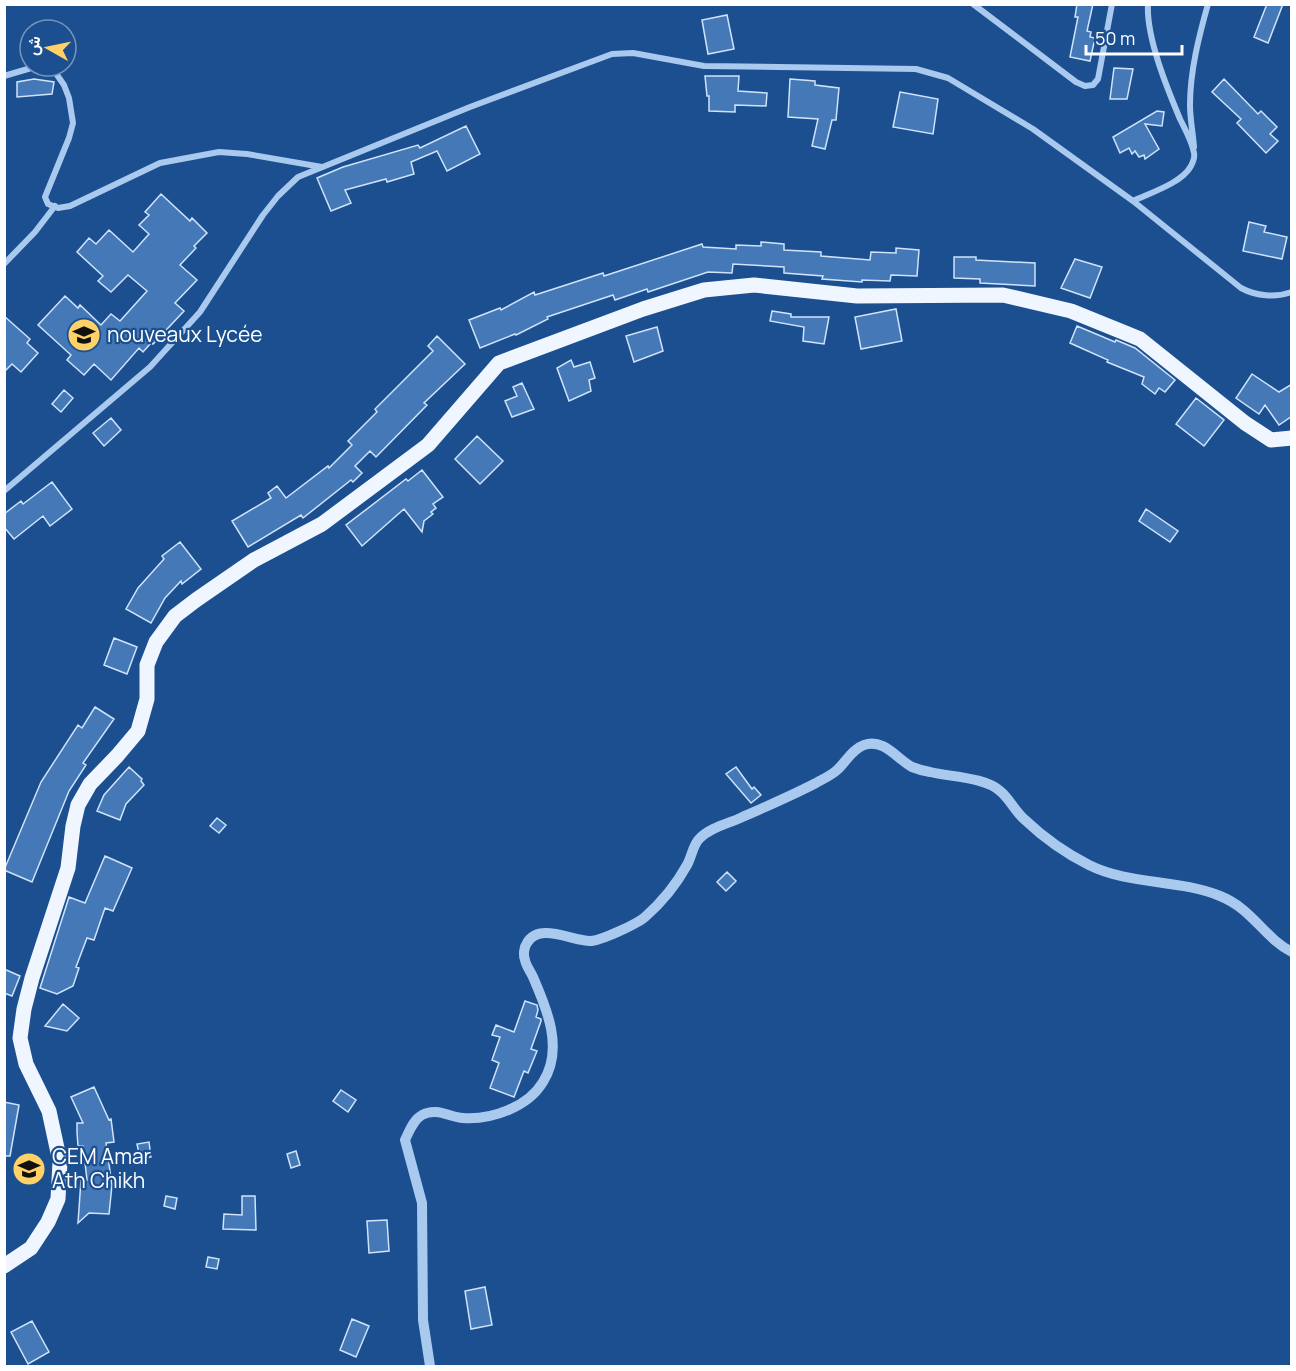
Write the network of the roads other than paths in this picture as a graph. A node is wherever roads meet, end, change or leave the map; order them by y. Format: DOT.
graph roads {
  1 [pos="973,4"];
  2 [pos="1112,4"];
  3 [pos="1148,4"];
  4 [pos="1208,4"];
  5 [pos="59,78"];
  6 [pos="1195,153"];
  7 [pos="323,167"];
  8 [pos="1133,201"];
  9 [pos="55,206"];
  10 [pos="4,264"];
  11 [pos="1292,292"];
  12 [pos="1292,438"];
  13 [pos="4,491"];
  14 [pos="1292,952"];
  15 [pos="4,1266"];
  16 [pos="430,1366"];
  1 -- 2 [label="street"];
  3 -- 6 [label="street"];
  4 -- 6 [label="street"];
  5 -- 9 [label="street"];
  6 -- 8 [label="street"];
  7 -- 8 [label="street"];
  7 -- 9 [label="street"];
  7 -- 13 [label="street"];
  8 -- 11 [label="street"];
  9 -- 10 [label="street"];
  12 -- 15 [label="main road"];
  14 -- 16 [label="street"];
}
